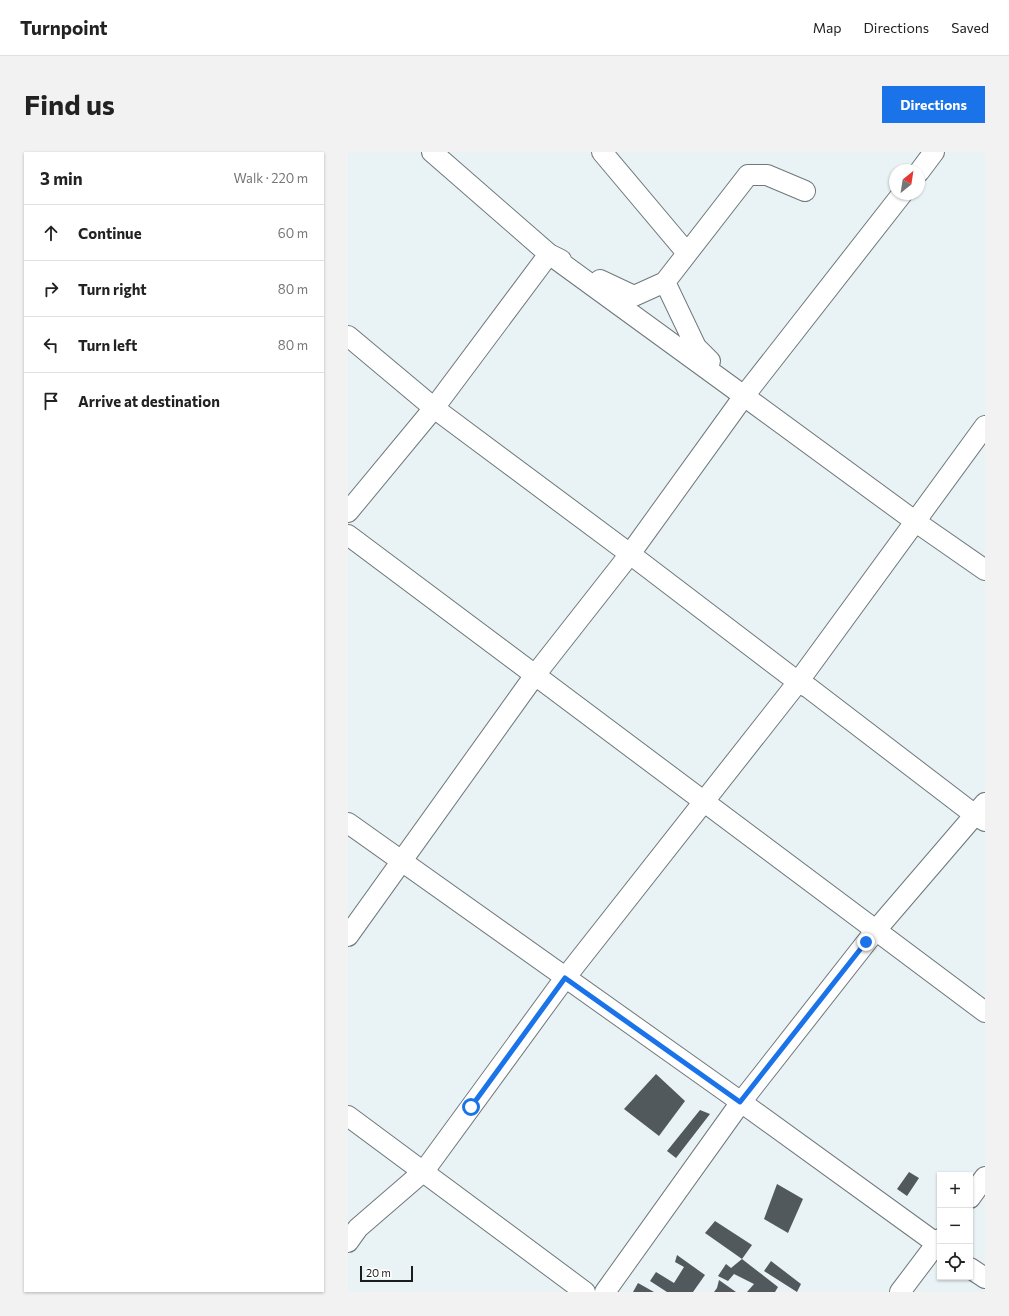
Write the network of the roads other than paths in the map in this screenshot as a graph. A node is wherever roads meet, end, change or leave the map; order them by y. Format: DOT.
graph roads {
  1 [pos="432,152"];
  2 [pos="602,152"];
  3 [pos="934,152"];
  4 [pos="925,164"];
  5 [pos="805,191"];
  6 [pos="897,200"];
  7 [pos="687,253"];
  8 [pos="548,254"];
  9 [pos="665,282"];
  10 [pos="348,336"];
  11 [pos="744,396"];
  12 [pos="434,408"];
  13 [pos="985,426"];
  14 [pos="348,512"];
  15 [pos="916,522"];
  16 [pos="348,535"];
  17 [pos="630,554"];
  18 [pos="985,570"];
  19 [pos="535,675"];
  20 [pos="798,682"];
  21 [pos="704,802"];
  22 [pos="982,813"];
  23 [pos="348,824"];
  24 [pos="402,862"];
  25 [pos="876,930"];
  26 [pos="348,936"];
  27 [pos="565,978"];
  28 [pos="985,1012"];
  29 [pos="740,1102"];
  30 [pos="348,1116"];
  31 [pos="424,1171"];
  32 [pos="985,1177"];
  33 [pos="973,1194"];
  34 [pos="348,1242"];
  35 [pos="937,1242"];
  36 [pos="938,1244"];
  37 [pos="973,1270"];
  38 [pos="985,1278"];
  39 [pos="585,1292"];
  40 [pos="605,1292"];
  41 [pos="900,1292"];
  1 -- 8 [label="street"];
  2 -- 7 [label="street"];
  3 -- 4 [label="street"];
  5 -- 7 [label="street"];
  6 -- 11 [label="street"];
  7 -- 9 [label="street"];
  8 -- 9 [label="street"];
  8 -- 11 [label="street"];
  8 -- 12 [label="street"];
  9 -- 11 [label="street"];
  10 -- 12 [label="street"];
  11 -- 15 [label="street"];
  11 -- 17 [label="street"];
  12 -- 14 [label="street"];
  12 -- 17 [label="street"];
  13 -- 15 [label="street"];
  15 -- 18 [label="street"];
  15 -- 20 [label="street"];
  16 -- 19 [label="street"];
  17 -- 19 [label="street"];
  17 -- 20 [label="street"];
  19 -- 21 [label="street"];
  19 -- 24 [label="street"];
  20 -- 21 [label="street"];
  20 -- 22 [label="street"];
  21 -- 25 [label="street"];
  21 -- 27 [label="street"];
  22 -- 25 [label="street"];
  23 -- 24 [label="street"];
  24 -- 26 [label="street"];
  24 -- 27 [label="street"];
  25 -- 28 [label="street"];
  25 -- 29 [label="street"];
  27 -- 29 [label="street"];
  27 -- 31 [label="street"];
  29 -- 35 [label="street"];
  29 -- 40 [label="street"];
  30 -- 31 [label="street"];
  31 -- 34 [label="street"];
  31 -- 39 [label="street"];
  32 -- 33 [label="street"];
  36 -- 41 [label="street"];
  37 -- 38 [label="street"];
}
